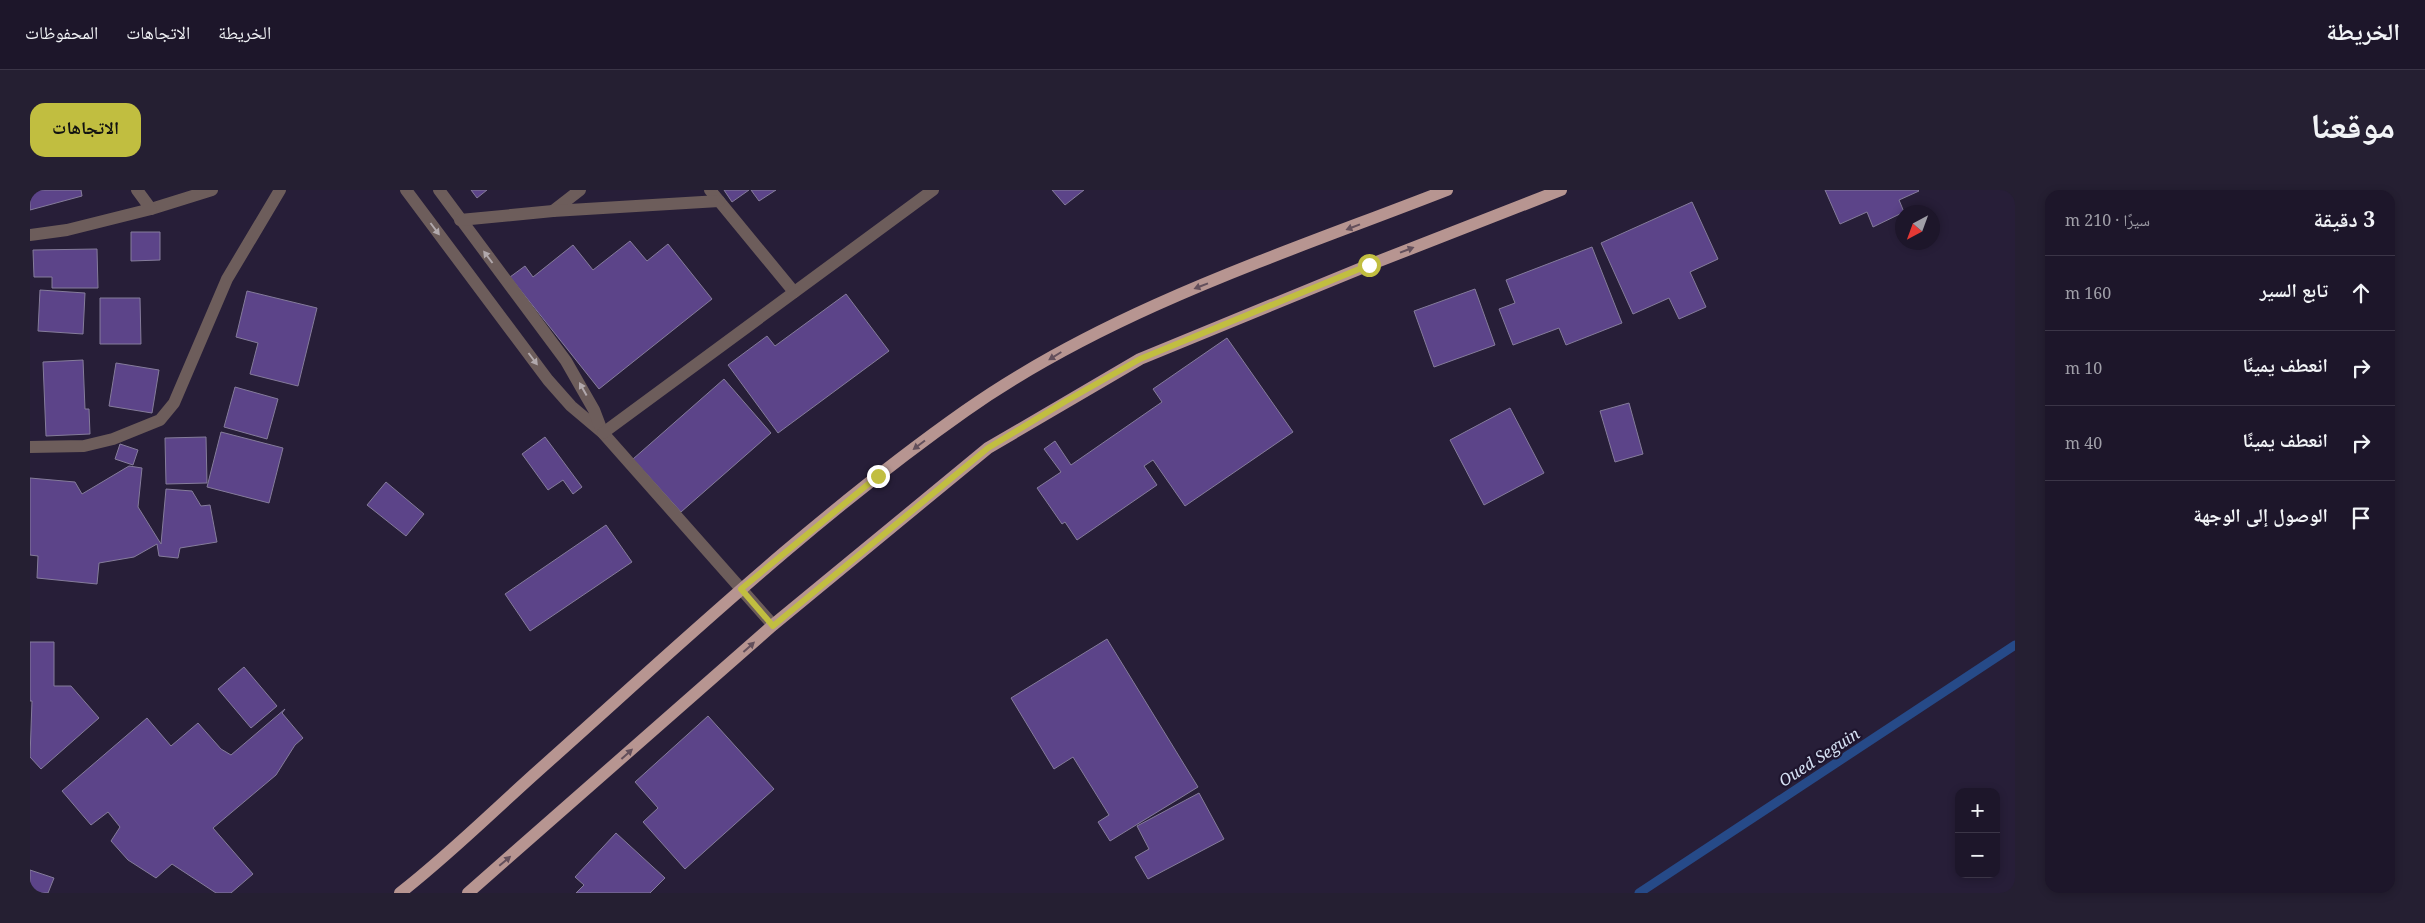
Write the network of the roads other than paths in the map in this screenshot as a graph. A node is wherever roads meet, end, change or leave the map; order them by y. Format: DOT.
graph roads {
  1 [pos="137,190"];
  2 [pos="212,190"];
  3 [pos="280,190"];
  4 [pos="406,190"];
  5 [pos="439,190"];
  6 [pos="580,190"];
  7 [pos="710,190"];
  8 [pos="933,190"];
  9 [pos="1447,190"];
  10 [pos="1561,190"];
  11 [pos="719,201"];
  12 [pos="151,209"];
  13 [pos="553,211"];
  14 [pos="460,220"];
  15 [pos="30,235"];
  16 [pos="794,292"];
  17 [pos="603,433"];
  18 [pos="30,447"];
  19 [pos="741,589"];
  20 [pos="773,626"];
  21 [pos="400,893"];
  22 [pos="468,893"];
  1 -- 12 [label="street"];
  2 -- 12 [label="street"];
  3 -- 18 [label="street"];
  4 -- 17 [label="street, one-way"];
  5 -- 14 [label="street"];
  6 -- 13 [label="street"];
  7 -- 11 [label="street"];
  8 -- 16 [label="street"];
  9 -- 19 [label="main road, one-way"];
  20 -- 10 [label="main road, one-way"];
  11 -- 13 [label="street"];
  11 -- 16 [label="street"];
  12 -- 15 [label="street"];
  13 -- 14 [label="street"];
  17 -- 14 [label="street, one-way"];
  16 -- 17 [label="street"];
  17 -- 19 [label="street"];
  19 -- 20 [label="street"];
  19 -- 21 [label="main road"];
  22 -- 20 [label="main road, one-way"];
}
